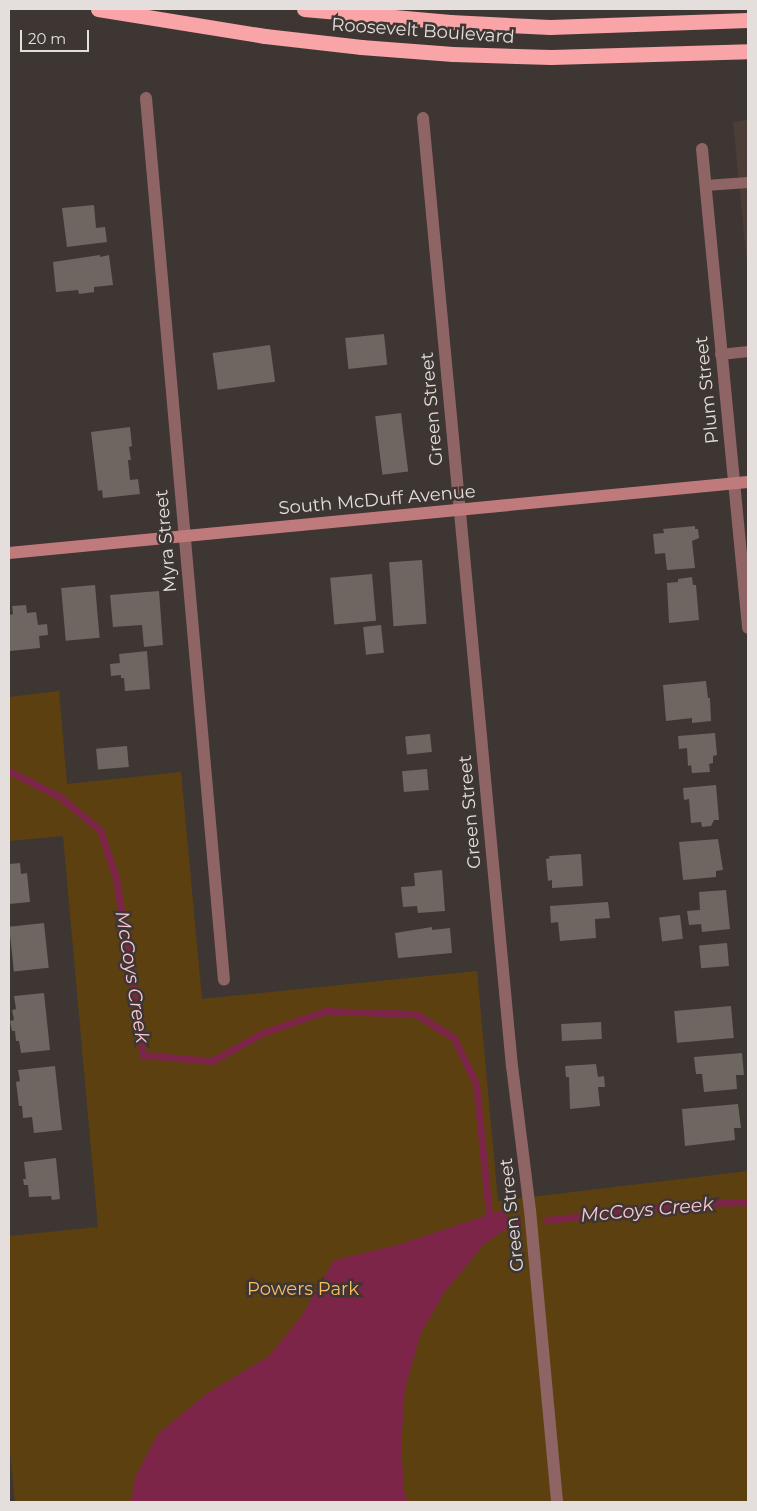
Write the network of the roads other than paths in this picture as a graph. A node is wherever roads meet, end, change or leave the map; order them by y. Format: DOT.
graph roads {
  1 [pos="98,9"];
  2 [pos="304,9"];
  3 [pos="748,20"];
  4 [pos="748,50"];
  5 [pos="146,98"];
  6 [pos="423,118"];
  7 [pos="702,149"];
  8 [pos="748,182"];
  9 [pos="705,185"];
  10 [pos="748,351"];
  11 [pos="720,354"];
  12 [pos="748,482"];
  13 [pos="734,484"];
  14 [pos="459,510"];
  15 [pos="183,536"];
  16 [pos="9,553"];
  17 [pos="748,628"];
  18 [pos="224,980"];
  19 [pos="557,1502"];
  1 -- 4 [label="highway, Roosevelt Boulevard"];
  2 -- 3 [label="highway, Roosevelt Boulevard"];
  5 -- 15 [label="street, Myra Street"];
  6 -- 14 [label="street, Green Street"];
  7 -- 9 [label="street, Plum Street"];
  8 -- 9 [label="lane"];
  9 -- 11 [label="street, Plum Street"];
  10 -- 11 [label="lane"];
  11 -- 13 [label="street, Plum Street"];
  12 -- 13 [label="main road, South McDuff Avenue"];
  13 -- 14 [label="main road, South McDuff Avenue"];
  13 -- 17 [label="street, Plum Street"];
  14 -- 15 [label="main road, South McDuff Avenue"];
  14 -- 19 [label="street, Green Street"];
  15 -- 16 [label="main road, South McDuff Avenue"];
  15 -- 18 [label="street, Myra Street"];
}
